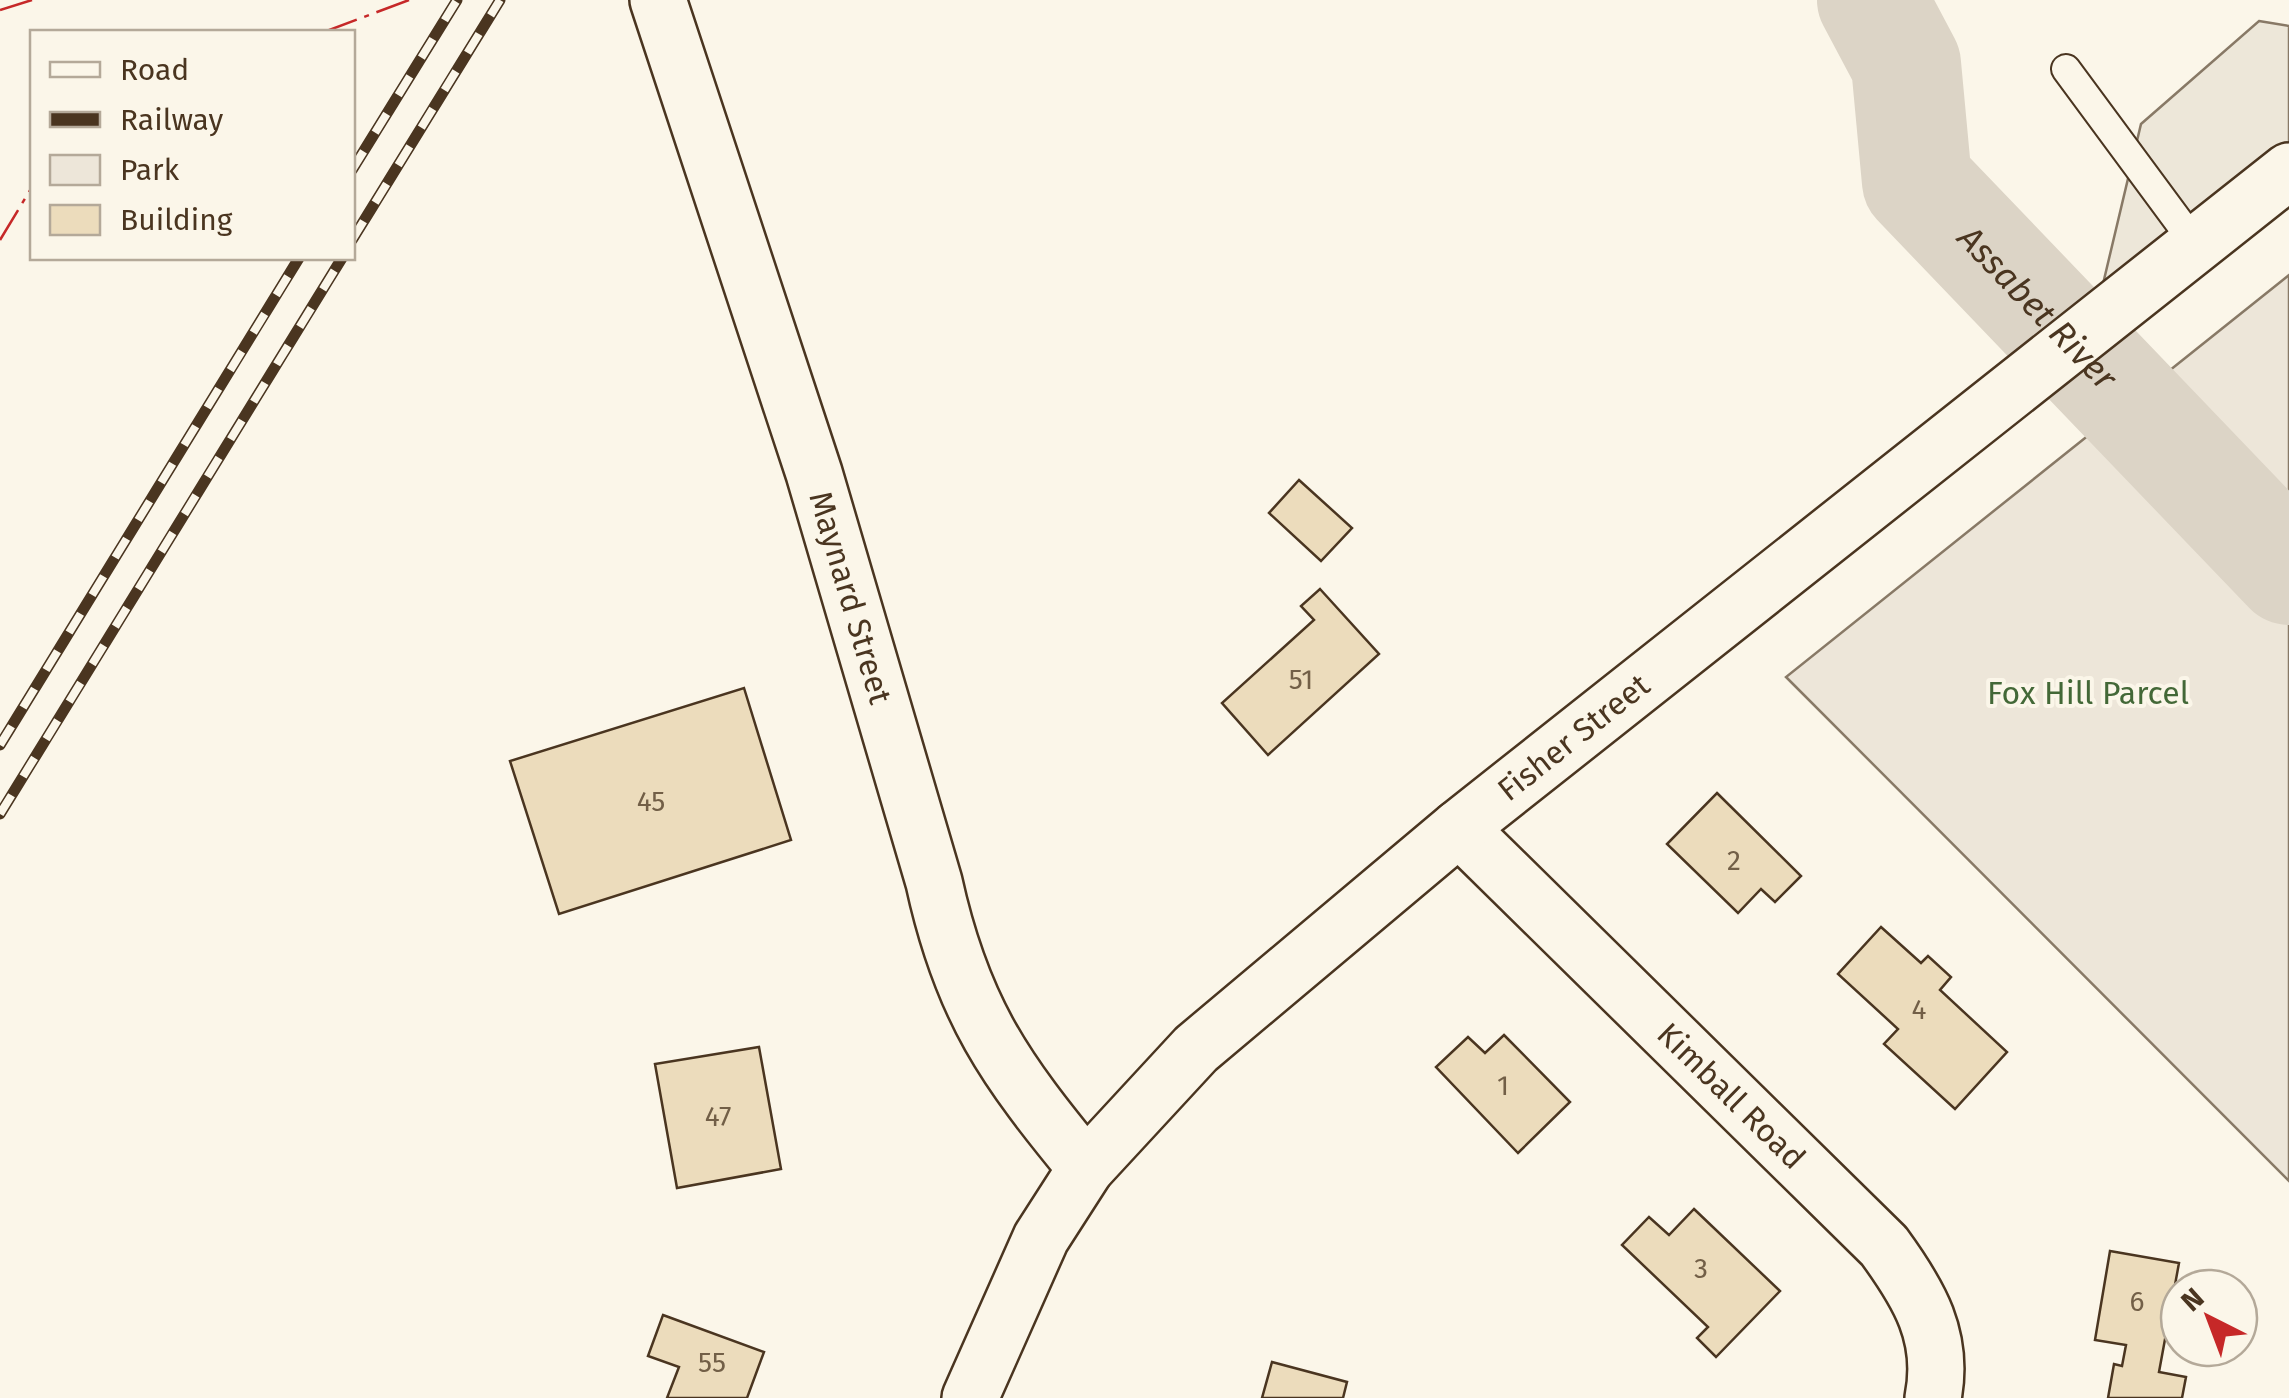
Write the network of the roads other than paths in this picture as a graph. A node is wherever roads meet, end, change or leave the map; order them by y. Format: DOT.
graph roads {
  1 [pos="658,0"];
  2 [pos="2066,69"];
  3 [pos="2289,172"];
  4 [pos="2196,245"];
  5 [pos="1459,828"];
  6 [pos="1086,1168"];
  7 [pos="970,1398"];
  8 [pos="1933,1398"];
  1 -- 6 [label="street, Maynard Street"];
  2 -- 4 [label="lane"];
  3 -- 4 [label="street, Fisher Street"];
  4 -- 5 [label="street, Fisher Street"];
  5 -- 6 [label="street, Fisher Street"];
  5 -- 8 [label="street, Kimball Road"];
  6 -- 7 [label="street, Fisher Street"];
}
